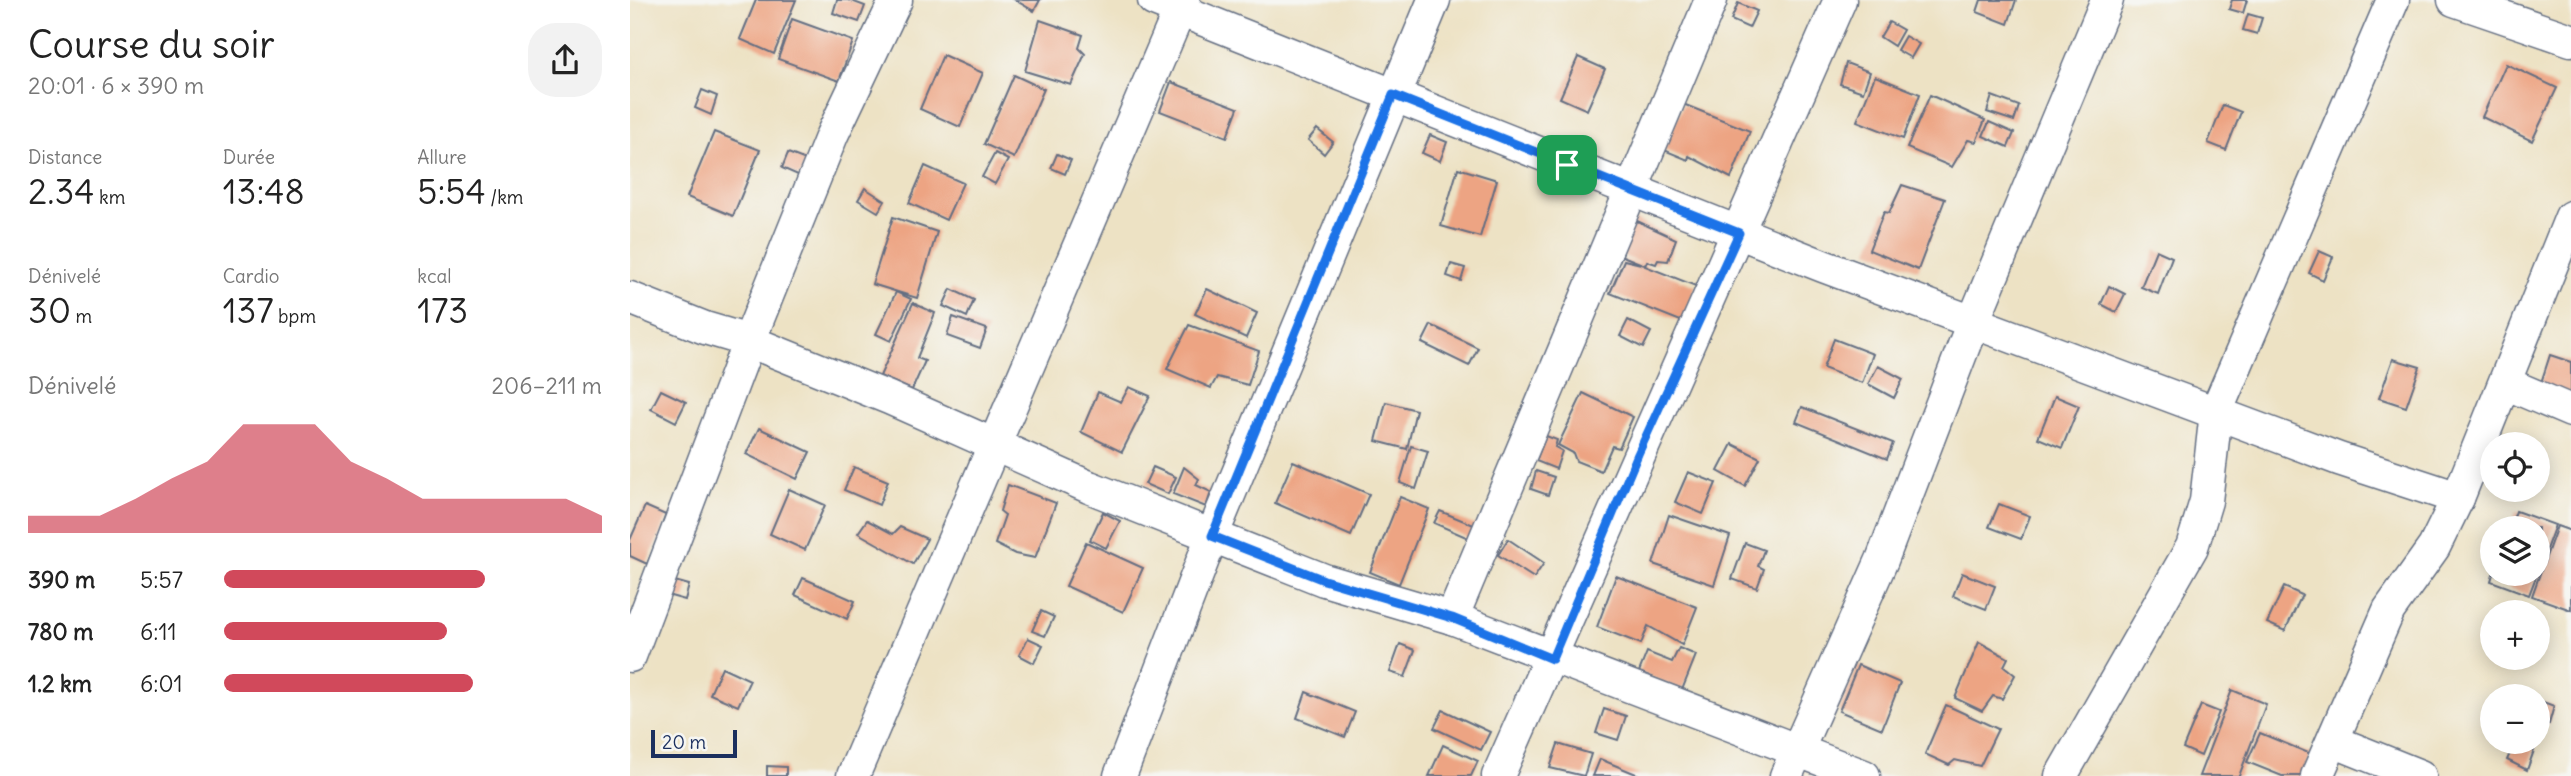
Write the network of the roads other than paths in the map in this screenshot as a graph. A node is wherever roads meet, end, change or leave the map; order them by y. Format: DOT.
graph roads {
  1 [pos="896,0"];
  2 [pos="1434,0"];
  3 [pos="1711,0"];
  4 [pos="1840,0"];
  5 [pos="2106,0"];
  6 [pos="2393,0"];
  7 [pos="2454,0"];
  8 [pos="1173,3"];
  9 [pos="2571,40"];
  10 [pos="1393,95"];
  11 [pos="1632,190"];
  12 [pos="2571,217"];
  13 [pos="1739,233"];
  14 [pos="630,298"];
  15 [pos="1973,322"];
  16 [pos="749,341"];
  17 [pos="2505,383"];
  18 [pos="2571,411"];
  19 [pos="2216,412"];
  20 [pos="996,445"];
  21 [pos="2458,498"];
  22 [pos="1212,536"];
  23 [pos="1452,618"];
  24 [pos="630,656"];
  25 [pos="1552,659"];
  26 [pos="2333,741"];
  27 [pos="1792,763"];
  28 [pos="853,776"];
  29 [pos="1120,776"];
  30 [pos="1498,776"];
  31 [pos="1864,776"];
  32 [pos="2061,776"];
  33 [pos="2317,776"];
  34 [pos="2420,776"];
  1 -- 16 [label="street"];
  2 -- 10 [label="street"];
  3 -- 11 [label="street"];
  4 -- 13 [label="street"];
  5 -- 15 [label="street"];
  6 -- 19 [label="street"];
  7 -- 9 [label="street"];
  8 -- 10 [label="street"];
  8 -- 20 [label="street"];
  10 -- 11 [label="street"];
  10 -- 22 [label="street"];
  11 -- 13 [label="street"];
  11 -- 23 [label="street"];
  12 -- 17 [label="street"];
  13 -- 15 [label="street"];
  13 -- 25 [label="street"];
  14 -- 16 [label="street"];
  15 -- 19 [label="street"];
  15 -- 27 [label="street"];
  16 -- 20 [label="street"];
  16 -- 24 [label="street"];
  17 -- 18 [label="street"];
  17 -- 21 [label="street"];
  19 -- 21 [label="street"];
  19 -- 32 [label="street"];
  20 -- 22 [label="street"];
  20 -- 28 [label="street"];
  21 -- 26 [label="street"];
  22 -- 23 [label="street"];
  22 -- 29 [label="street"];
  23 -- 25 [label="street"];
  25 -- 27 [label="street"];
  25 -- 30 [label="street"];
  26 -- 33 [label="street"];
  26 -- 34 [label="street"];
  27 -- 31 [label="street"];
}
